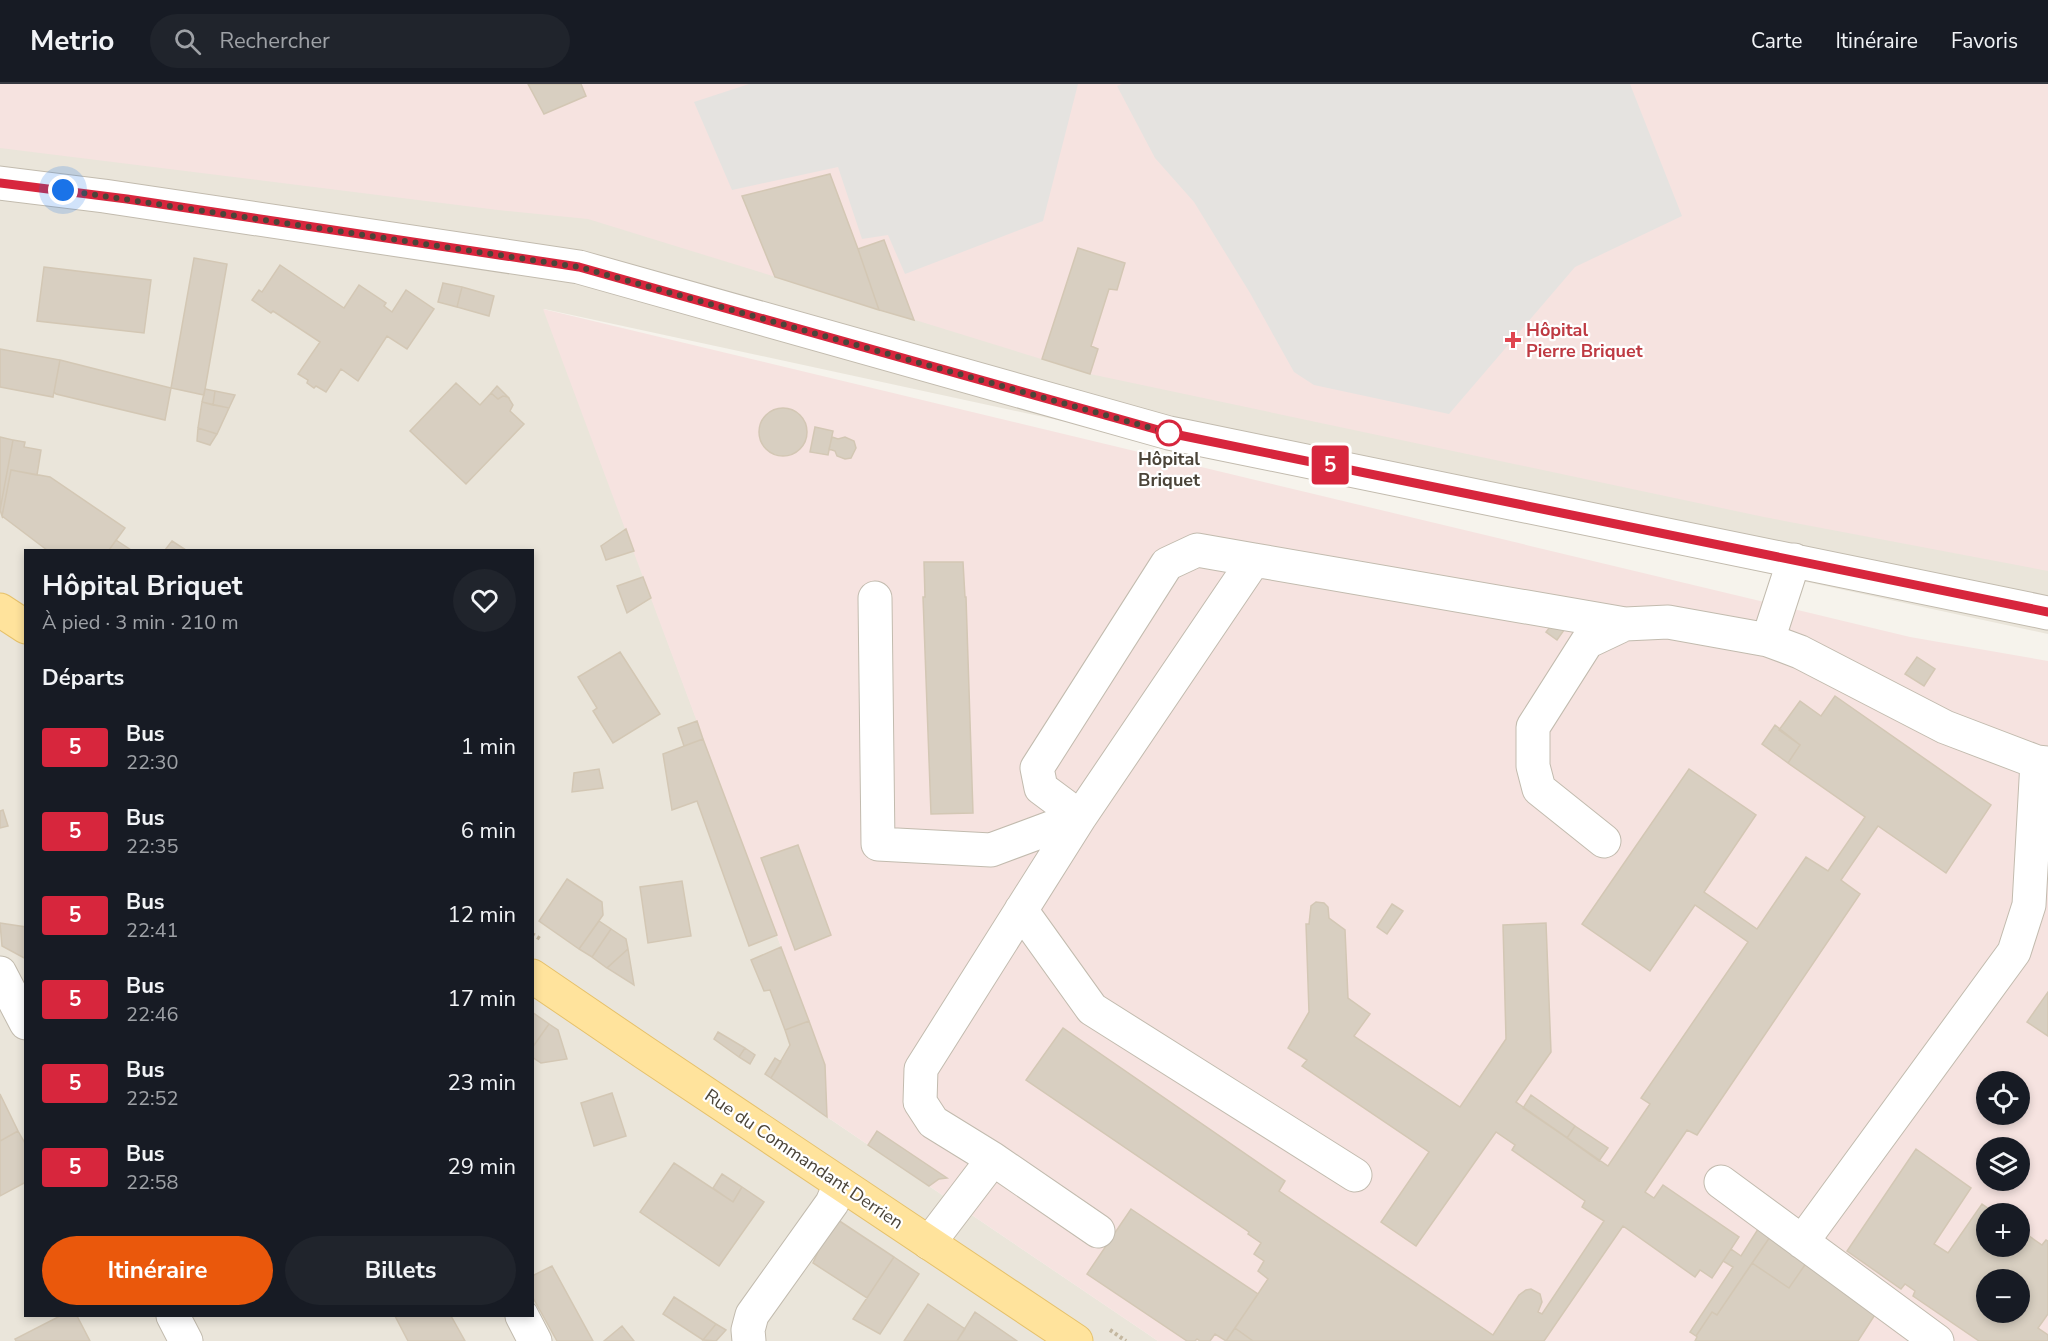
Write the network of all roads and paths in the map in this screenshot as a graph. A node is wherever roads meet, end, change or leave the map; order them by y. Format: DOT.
graph roads {
  1 [pos="0,183"];
  2 [pos="1254,560"];
  3 [pos="1794,560"];
  4 [pos="875,598"];
  5 [pos="0,610"];
  6 [pos="2048,612"];
  7 [pos="1625,624"];
  8 [pos="24,626"];
  9 [pos="1768,640"];
  10 [pos="2043,763"];
  11 [pos="1080,817"];
  12 [pos="1604,841"];
  13 [pos="1021,910"];
  14 [pos="0,973"];
  15 [pos="534,977"];
  16 [pos="24,1019"];
  17 [pos="993,1159"];
  18 [pos="1355,1175"];
  19 [pos="1721,1182"];
  20 [pos="840,1184"];
  21 [pos="1098,1231"];
  22 [pos="1802,1242"];
  23 [pos="929,1243"];
  24 [pos="174,1317"];
  25 [pos="523,1317"];
  26 [pos="186,1341"];
  27 [pos="535,1341"];
  28 [pos="749,1341"];
  29 [pos="1076,1341"];
  30 [pos="1937,1341"];
  1 -- 3 [label="street"];
  2 -- 7 [label="street"];
  2 -- 11 [label="street"];
  2 -- 11 [label="street"];
  3 -- 6 [label="street"];
  3 -- 9 [label="street"];
  4 -- 11 [label="street"];
  5 -- 8 [label="main road"];
  7 -- 9 [label="street"];
  7 -- 12 [label="street"];
  9 -- 10 [label="street"];
  10 -- 22 [label="street"];
  11 -- 13 [label="street"];
  13 -- 17 [label="street"];
  13 -- 18 [label="street"];
  14 -- 16 [label="street"];
  15 -- 20 [label="main road, Rue du Commandant Derrien"];
  17 -- 21 [label="street"];
  17 -- 23 [label="street"];
  19 -- 22 [label="street"];
  20 -- 23 [label="main road, Rue du Commandant Derrien"];
  20 -- 28 [label="street"];
  22 -- 30 [label="street"];
  23 -- 29 [label="main road, Rue du Commandant Derrien"];
  24 -- 26 [label="street"];
  25 -- 27 [label="street"];
}
